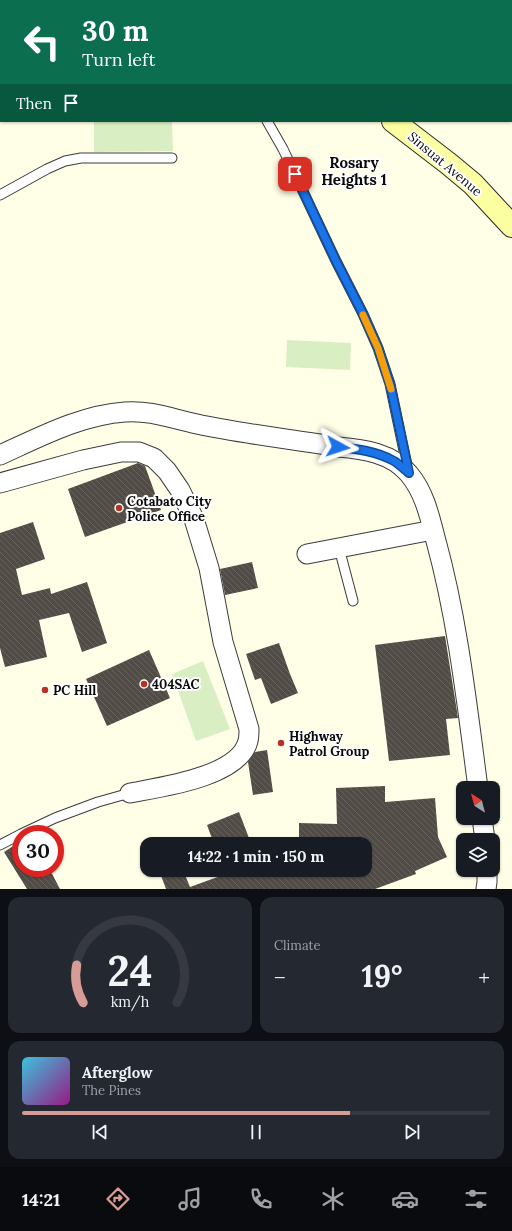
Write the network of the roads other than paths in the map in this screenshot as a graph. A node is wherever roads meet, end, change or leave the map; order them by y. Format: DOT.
graph roads {
  1 [pos="268,122"];
  2 [pos="394,122"];
  3 [pos="172,158"];
  4 [pos="0,195"];
  5 [pos="512,226"];
  6 [pos="0,456"];
  7 [pos="409,473"];
  8 [pos="0,483"];
  9 [pos="433,530"];
  10 [pos="339,548"];
  11 [pos="307,554"];
  12 [pos="353,601"];
  13 [pos="477,781"];
  14 [pos="130,793"];
  15 [pos="40,825"];
  16 [pos="12,839"];
  17 [pos="0,845"];
  18 [pos="487,877"];
  19 [pos="486,889"];
  1 -- 7 [label="lane"];
  2 -- 5 [label="main road, Sinsuat Avenue"];
  3 -- 4 [label="lane"];
  6 -- 7 [label="street"];
  7 -- 9 [label="street"];
  8 -- 14 [label="street"];
  9 -- 10 [label="street"];
  9 -- 13 [label="street"];
  10 -- 11 [label="street"];
  10 -- 12 [label="lane"];
  14 -- 15 [label="lane"];
  16 -- 17 [label="lane"];
  18 -- 19 [label="street"];
}
